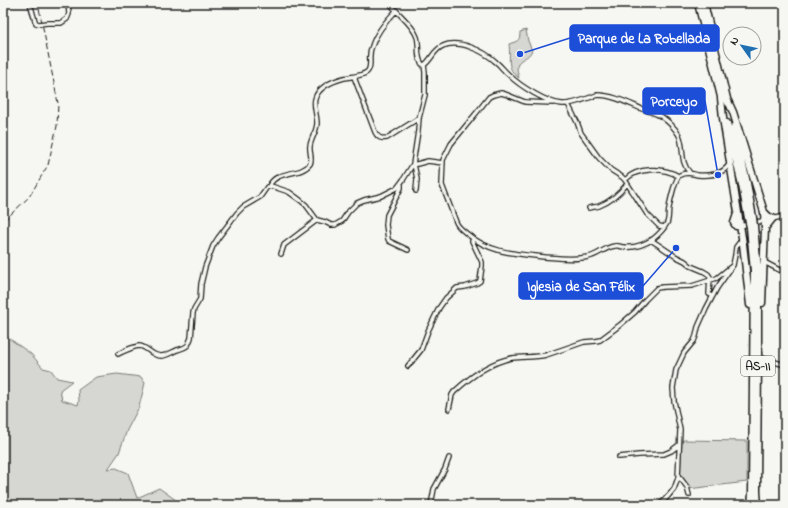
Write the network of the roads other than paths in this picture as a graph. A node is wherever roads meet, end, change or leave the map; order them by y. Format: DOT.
graph roads {
  1 [pos="30,3"];
  2 [pos="68,3"];
  3 [pos="698,3"];
  4 [pos="704,3"];
  5 [pos="391,4"];
  6 [pos="396,11"];
  7 [pos="424,65"];
  8 [pos="354,77"];
  9 [pos="721,98"];
  10 [pos="728,101"];
  11 [pos="553,103"];
  12 [pos="568,104"];
  13 [pos="419,118"];
  14 [pos="443,163"];
  15 [pos="414,164"];
  16 [pos="731,170"];
  17 [pos="720,172"];
  18 [pos="690,173"];
  19 [pos="678,176"];
  20 [pos="626,182"];
  21 [pos="401,184"];
  22 [pos="269,186"];
  23 [pos="416,191"];
  24 [pos="589,208"];
  25 [pos="764,212"];
  26 [pos="785,216"];
  27 [pos="751,218"];
  28 [pos="773,218"];
  29 [pos="317,220"];
  30 [pos="764,220"];
  31 [pos="740,226"];
  32 [pos="664,227"];
  33 [pos="766,228"];
  34 [pos="473,239"];
  35 [pos="651,240"];
  36 [pos="742,241"];
  37 [pos="408,250"];
  38 [pos="281,254"];
  39 [pos="764,264"];
  40 [pos="733,265"];
  41 [pos="785,273"];
  42 [pos="710,280"];
  43 [pos="713,296"];
  44 [pos="118,354"];
  45 [pos="756,356"];
  46 [pos="785,365"];
  47 [pos="408,366"];
  48 [pos="449,409"];
  49 [pos="679,445"];
  50 [pos="620,457"];
  51 [pos="449,458"];
  52 [pos="678,478"];
  53 [pos="689,495"];
  54 [pos="431,505"];
  55 [pos="660,505"];
  56 [pos="751,505"];
  57 [pos="758,505"];
  1 -- 2 [label="street, bridge"];
  3 -- 9 [label="highway, AS-II"];
  4 -- 10 [label="highway, AS-II"];
  5 -- 6 [label="street"];
  6 -- 7 [label="street"];
  6 -- 8 [label="street"];
  7 -- 11 [label="street"];
  7 -- 13 [label="street"];
  8 -- 13 [label="street"];
  8 -- 22 [label="street"];
  9 -- 16 [label="highway"];
  9 -- 27 [label="highway, AS-II"];
  10 -- 25 [label="highway"];
  10 -- 27 [label="highway, AS-II"];
  11 -- 12 [label="street"];
  11 -- 14 [label="street"];
  12 -- 18 [label="street"];
  12 -- 20 [label="street"];
  13 -- 15 [label="street"];
  14 -- 15 [label="street"];
  14 -- 34 [label="street"];
  15 -- 21 [label="street"];
  15 -- 23 [label="street"];
  16 -- 17 [label="street"];
  16 -- 17 [label="street"];
  16 -- 31 [label="highway"];
  17 -- 18 [label="street"];
  18 -- 19 [label="street"];
  19 -- 20 [label="street"];
  19 -- 32 [label="street"];
  20 -- 24 [label="street"];
  20 -- 32 [label="street"];
  21 -- 29 [label="street"];
  21 -- 37 [label="street"];
  22 -- 29 [label="street"];
  22 -- 44 [label="street"];
  25 -- 28 [label="highway"];
  25 -- 30 [label="highway"];
  26 -- 28 [label="street"];
  27 -- 45 [label="highway, AS-II, bridge"];
  28 -- 30 [label="street"];
  28 -- 33 [label="highway"];
  29 -- 38 [label="street"];
  30 -- 31 [label="street"];
  30 -- 33 [label="highway"];
  31 -- 36 [label="highway"];
  32 -- 35 [label="street"];
  33 -- 39 [label="highway"];
  34 -- 35 [label="street"];
  34 -- 47 [label="street"];
  35 -- 42 [label="street"];
  36 -- 40 [label="street"];
  36 -- 45 [label="highway"];
  39 -- 41 [label="street"];
  39 -- 45 [label="highway"];
  40 -- 42 [label="street"];
  40 -- 43 [label="street"];
  42 -- 43 [label="street"];
  42 -- 48 [label="street"];
  43 -- 49 [label="street"];
  45 -- 46 [label="street"];
  45 -- 56 [label="highway, AS-II"];
  45 -- 57 [label="highway, AS-II"];
  49 -- 50 [label="street"];
  49 -- 52 [label="street"];
  51 -- 54 [label="street"];
  52 -- 53 [label="street"];
  52 -- 55 [label="street"];
}
